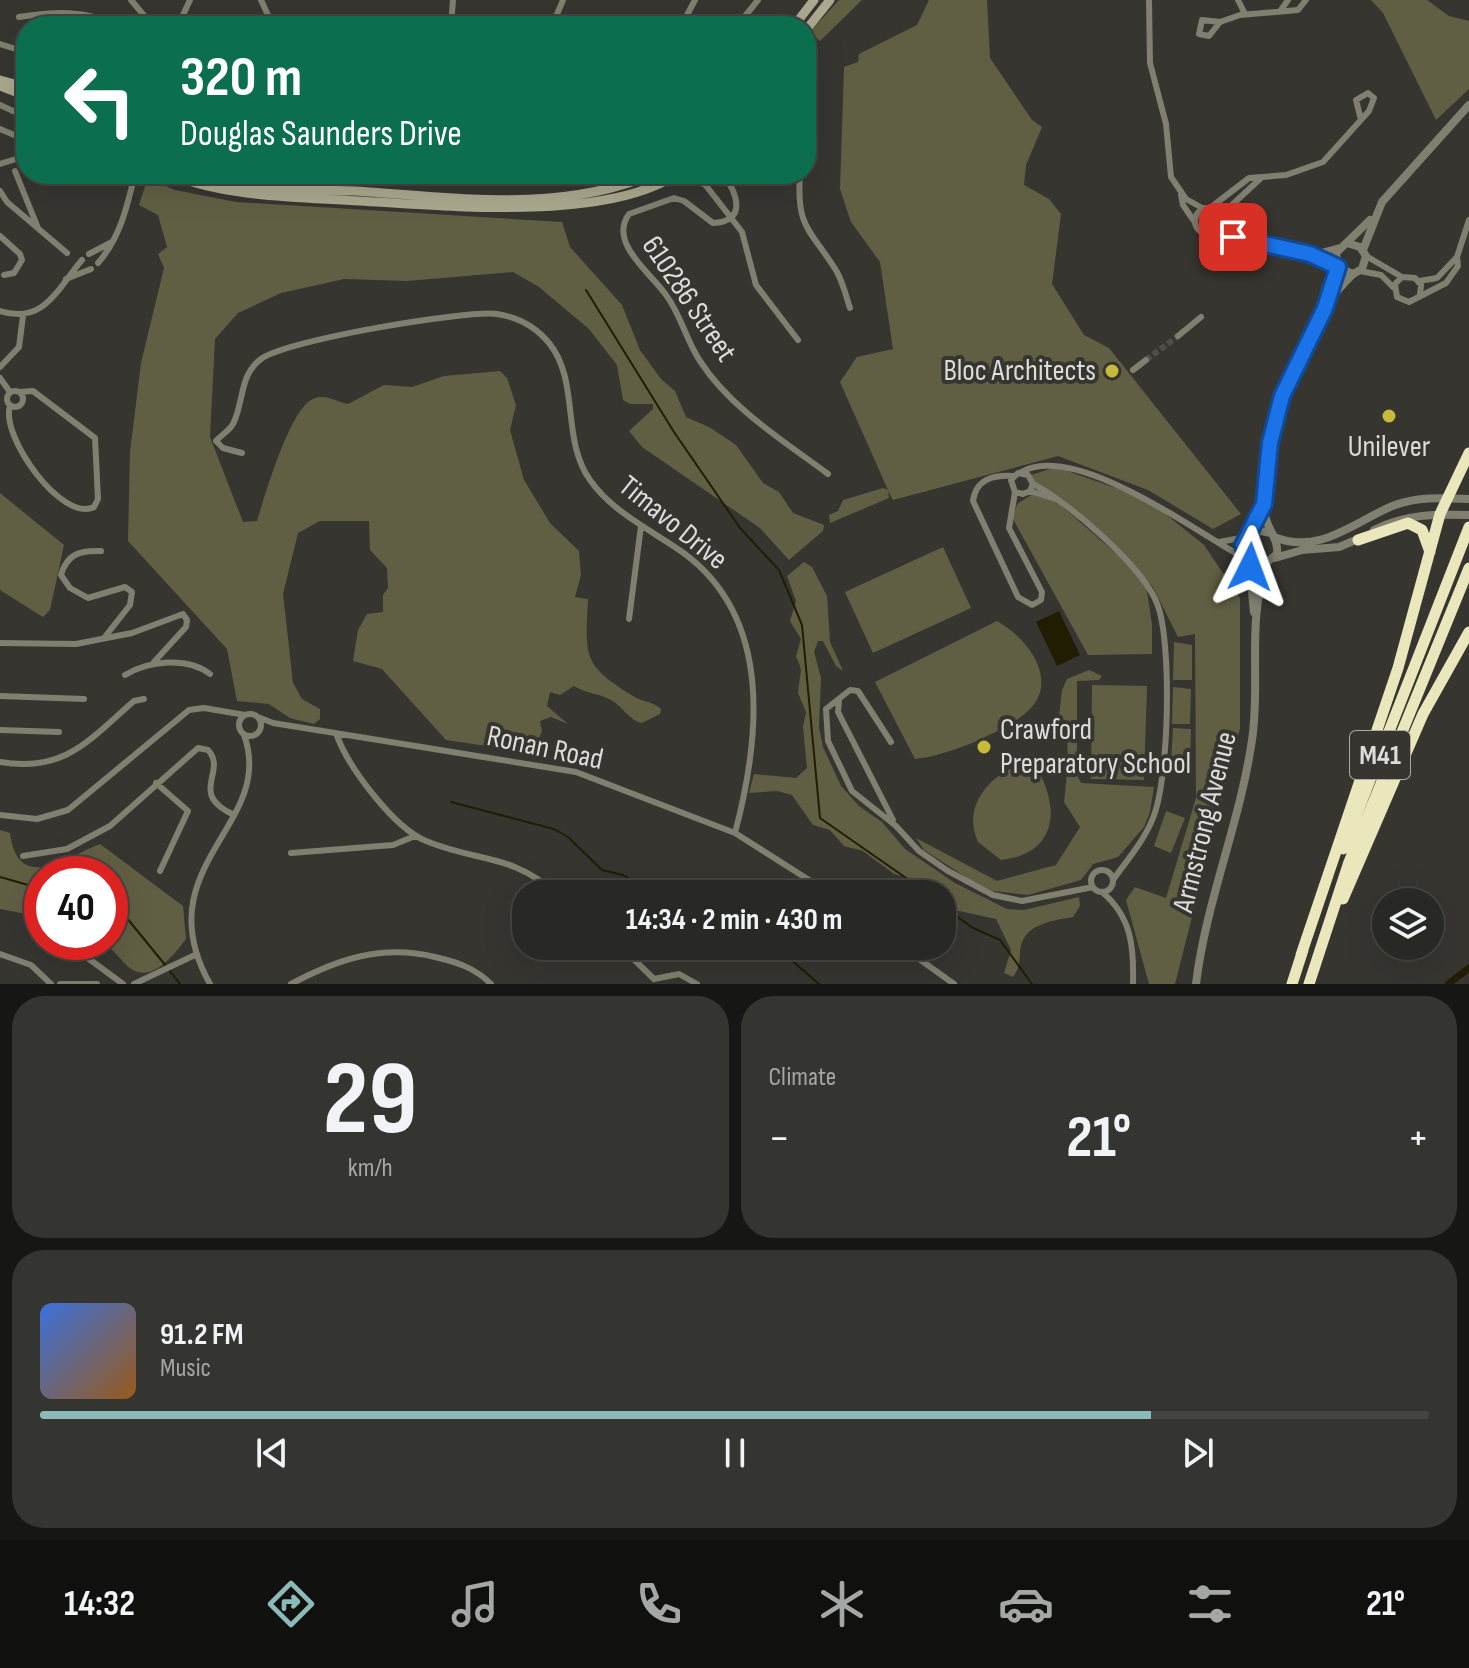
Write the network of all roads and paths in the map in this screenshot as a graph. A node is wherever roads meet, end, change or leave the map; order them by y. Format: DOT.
graph roads {
  1 [pos="131,0"];
  2 [pos="180,0"];
  3 [pos="758,0"];
  4 [pos="814,0"];
  5 [pos="830,0"];
  6 [pos="1149,0"];
  7 [pos="1238,0"];
  8 [pos="1288,0"];
  9 [pos="1306,0"];
  10 [pos="189,3"];
  11 [pos="1281,10"];
  12 [pos="1245,14"];
  13 [pos="28,16"];
  14 [pos="88,16"];
  15 [pos="145,16"];
  16 [pos="745,16"];
  17 [pos="802,16"];
  18 [pos="816,18"];
  19 [pos="1220,22"];
  20 [pos="1469,105"];
  21 [pos="1361,120"];
  22 [pos="1261,178"];
  23 [pos="20,184"];
  24 [pos="133,184"];
  25 [pos="206,184"];
  26 [pos="240,184"];
  27 [pos="616,184"];
  28 [pos="652,184"];
  29 [pos="706,184"];
  30 [pos="729,184"];
  31 [pos="800,184"];
  32 [pos="0,191"];
  33 [pos="1180,192"];
  34 [pos="1207,208"];
  35 [pos="731,217"];
  36 [pos="1374,217"];
  37 [pos="1221,218"];
  38 [pos="1469,220"];
  39 [pos="1194,221"];
  40 [pos="38,228"];
  41 [pos="1217,232"];
  42 [pos="0,236"];
  43 [pos="1241,240"];
  44 [pos="112,242"];
  45 [pos="1344,245"];
  46 [pos="67,253"];
  47 [pos="1365,253"];
  48 [pos="89,254"];
  49 [pos="1310,254"];
  50 [pos="1457,257"];
  51 [pos="82,260"];
  52 [pos="98,263"];
  53 [pos="1337,266"];
  54 [pos="91,269"];
  55 [pos="1356,273"];
  56 [pos="4,275"];
  57 [pos="1402,277"];
  58 [pos="66,279"];
  59 [pos="1419,281"];
  60 [pos="1394,288"];
  61 [pos="1420,294"];
  62 [pos="850,308"];
  63 [pos="1325,308"];
  64 [pos="0,311"];
  65 [pos="23,316"];
  66 [pos="1201,317"];
  67 [pos="1178,336"];
  68 [pos="798,340"];
  69 [pos="1146,360"];
  70 [pos="0,367"];
  71 [pos="1133,370"];
  72 [pos="0,378"];
  73 [pos="10,392"];
  74 [pos="19,392"];
  75 [pos="10,406"];
  76 [pos="242,453"];
  77 [pos="1469,453"];
  78 [pos="1038,466"];
  79 [pos="828,474"];
  80 [pos="1015,475"];
  81 [pos="1028,475"];
  82 [pos="1031,487"];
  83 [pos="1018,493"];
  84 [pos="1446,499"];
  85 [pos="1469,499"];
  86 [pos="1264,508"];
  87 [pos="1440,514"];
  88 [pos="1469,515"];
  89 [pos="641,526"];
  90 [pos="1469,527"];
  91 [pos="1249,535"];
  92 [pos="1272,535"];
  93 [pos="1358,540"];
  94 [pos="1299,541"];
  95 [pos="1219,542"];
  96 [pos="101,551"];
  97 [pos="1430,553"];
  98 [pos="1248,560"];
  99 [pos="1271,561"];
  100 [pos="1469,568"];
  101 [pos="629,619"];
  102 [pos="1255,623"];
  103 [pos="1469,632"];
  104 [pos="104,638"];
  105 [pos="0,643"];
  106 [pos="154,662"];
  107 [pos="210,674"];
  108 [pos="125,675"];
  109 [pos="0,696"];
  110 [pos="84,699"];
  111 [pos="144,699"];
  112 [pos="839,701"];
  113 [pos="223,714"];
  114 [pos="245,715"];
  115 [pos="258,717"];
  116 [pos="273,723"];
  117 [pos="261,727"];
  118 [pos="238,728"];
  119 [pos="0,730"];
  120 [pos="59,732"];
  121 [pos="336,733"];
  122 [pos="244,735"];
  123 [pos="255,735"];
  124 [pos="891,742"];
  125 [pos="248,747"];
  126 [pos="0,762"];
  127 [pos="156,783"];
  128 [pos="0,815"];
  129 [pos="234,815"];
  130 [pos="896,826"];
  131 [pos="735,833"];
  132 [pos="415,836"];
  133 [pos="291,853"];
  134 [pos="23,856"];
  135 [pos="1125,864"];
  136 [pos="160,871"];
  137 [pos="1106,871"];
  138 [pos="538,880"];
  139 [pos="809,880"];
  140 [pos="1112,883"];
  141 [pos="1092,884"];
  142 [pos="1102,892"];
  143 [pos="1115,903"];
  144 [pos="0,954"];
  145 [pos="197,954"];
  146 [pos="1301,955"];
  147 [pos="90,960"];
  148 [pos="634,960"];
  149 [pos="921,960"];
  150 [pos="1310,980"];
  151 [pos="654,981"];
  152 [pos="51,984"];
  153 [pos="60,984"];
  154 [pos="97,984"];
  155 [pos="123,984"];
  156 [pos="134,984"];
  157 [pos="210,984"];
  158 [pos="291,984"];
  159 [pos="491,984"];
  160 [pos="697,984"];
  161 [pos="954,984"];
  162 [pos="1133,984"];
  163 [pos="1196,984"];
  164 [pos="1292,984"];
  1 -- 15 [label="street"];
  2 -- 10 [label="street"];
  3 -- 16 [label="street"];
  4 -- 17 [label="main road"];
  5 -- 18 [label="main road"];
  6 -- 33 [label="street"];
  7 -- 12 [label="street"];
  8 -- 11 [label="street"];
  9 -- 11 [label="street"];
  11 -- 12 [label="street"];
  12 -- 19 [label="street"];
  13 -- 14 [label="street"];
  20 -- 36 [label="street"];
  21 -- 22 [label="street"];
  22 -- 34 [label="street"];
  22 -- 37 [label="street"];
  23 -- 40 [label="street"];
  24 -- 44 [label="street"];
  25 -- 28 [label="main road"];
  26 -- 27 [label="main road"];
  29 -- 35 [label="street"];
  30 -- 35 [label="street"];
  31 -- 62 [label="street"];
  32 -- 40 [label="street"];
  33 -- 34 [label="street"];
  33 -- 39 [label="street"];
  34 -- 37 [label="street"];
  34 -- 39 [label="street"];
  35 -- 68 [label="street"];
  35 -- 79 [label="street, 610286 Street"];
  36 -- 45 [label="street"];
  36 -- 47 [label="street"];
  37 -- 41 [label="street"];
  37 -- 43 [label="street"];
  38 -- 50 [label="street"];
  39 -- 41 [label="street"];
  40 -- 46 [label="street"];
  41 -- 43 [label="street"];
  42 -- 56 [label="street"];
  43 -- 49 [label="street"];
  44 -- 48 [label="street"];
  44 -- 52 [label="street"];
  45 -- 47 [label="street"];
  45 -- 49 [label="street"];
  45 -- 53 [label="street"];
  47 -- 55 [label="street"];
  47 -- 57 [label="street"];
  49 -- 53 [label="street"];
  50 -- 59 [label="street"];
  50 -- 61 [label="street"];
  51 -- 58 [label="street"];
  53 -- 55 [label="street"];
  53 -- 63 [label="street"];
  54 -- 58 [label="street"];
  55 -- 60 [label="street"];
  55 -- 63 [label="street"];
  57 -- 59 [label="street"];
  57 -- 60 [label="street"];
  58 -- 65 [label="street"];
  59 -- 61 [label="street"];
  60 -- 61 [label="street"];
  63 -- 86 [label="street"];
  64 -- 65 [label="street"];
  65 -- 70 [label="street"];
  66 -- 67 [label="street"];
  69 -- 71 [label="street"];
  72 -- 73 [label="street"];
  73 -- 74 [label="street"];
  73 -- 75 [label="street"];
  74 -- 75 [label="street"];
  74 -- 75 [label="street"];
  76 -- 89 [label="street, Timavo Drive"];
  77 -- 84 [label="highway"];
  78 -- 80 [label="street"];
  78 -- 81 [label="street"];
  78 -- 95 [label="street"];
  80 -- 81 [label="street"];
  80 -- 83 [label="street"];
  80 -- 83 [label="street"];
  81 -- 82 [label="street"];
  82 -- 83 [label="street"];
  82 -- 135 [label="street"];
  84 -- 85 [label="street"];
  84 -- 87 [label="highway"];
  84 -- 94 [label="street"];
  86 -- 91 [label="street"];
  86 -- 92 [label="street"];
  86 -- 94 [label="street"];
  87 -- 88 [label="street"];
  87 -- 93 [label="street"];
  87 -- 97 [label="highway"];
  89 -- 101 [label="street"];
  89 -- 131 [label="street, Timavo Drive"];
  90 -- 146 [label="highway, M41"];
  91 -- 92 [label="street"];
  91 -- 95 [label="street"];
  91 -- 98 [label="street"];
  92 -- 94 [label="street"];
  92 -- 99 [label="street"];
  93 -- 97 [label="highway"];
  93 -- 99 [label="street"];
  95 -- 98 [label="street"];
  96 -- 104 [label="street"];
  97 -- 146 [label="highway"];
  98 -- 99 [label="street"];
  98 -- 102 [label="street, Armstrong Avenue"];
  99 -- 102 [label="street, Armstrong Avenue"];
  100 -- 150 [label="highway, M41"];
  102 -- 163 [label="street, Armstrong Avenue"];
  103 -- 150 [label="highway"];
  104 -- 105 [label="street"];
  104 -- 106 [label="street"];
  106 -- 107 [label="street"];
  106 -- 108 [label="street"];
  109 -- 110 [label="street"];
  111 -- 126 [label="street"];
  112 -- 124 [label="street"];
  112 -- 130 [label="street"];
  112 -- 130 [label="street"];
  113 -- 114 [label="street"];
  113 -- 118 [label="street"];
  113 -- 128 [label="street"];
  114 -- 115 [label="street"];
  114 -- 118 [label="street"];
  115 -- 116 [label="street, Ronan Road"];
  115 -- 117 [label="street"];
  116 -- 117 [label="street, Ronan Road"];
  116 -- 121 [label="street, Ronan Road"];
  117 -- 123 [label="street"];
  118 -- 122 [label="street"];
  119 -- 120 [label="street"];
  121 -- 131 [label="street, Ronan Road"];
  121 -- 132 [label="street"];
  122 -- 123 [label="street"];
  122 -- 125 [label="street"];
  123 -- 125 [label="street"];
  125 -- 129 [label="street"];
  127 -- 129 [label="street"];
  127 -- 134 [label="street"];
  127 -- 136 [label="street"];
  129 -- 145 [label="street"];
  130 -- 141 [label="street"];
  131 -- 139 [label="street, Ronan Road"];
  132 -- 133 [label="street"];
  132 -- 138 [label="street"];
  135 -- 137 [label="street"];
  135 -- 140 [label="street"];
  137 -- 140 [label="street"];
  137 -- 141 [label="street"];
  140 -- 142 [label="street"];
  140 -- 143 [label="street"];
  141 -- 142 [label="street"];
  142 -- 143 [label="street"];
  143 -- 162 [label="street"];
  144 -- 152 [label="street"];
  145 -- 156 [label="street"];
  145 -- 157 [label="street"];
  146 -- 164 [label="highway, M41"];
  147 -- 155 [label="street"];
  148 -- 151 [label="street"];
  149 -- 161 [label="street"];
  151 -- 160 [label="street"];
  153 -- 154 [label="street"];
  158 -- 159 [label="street"];
}
